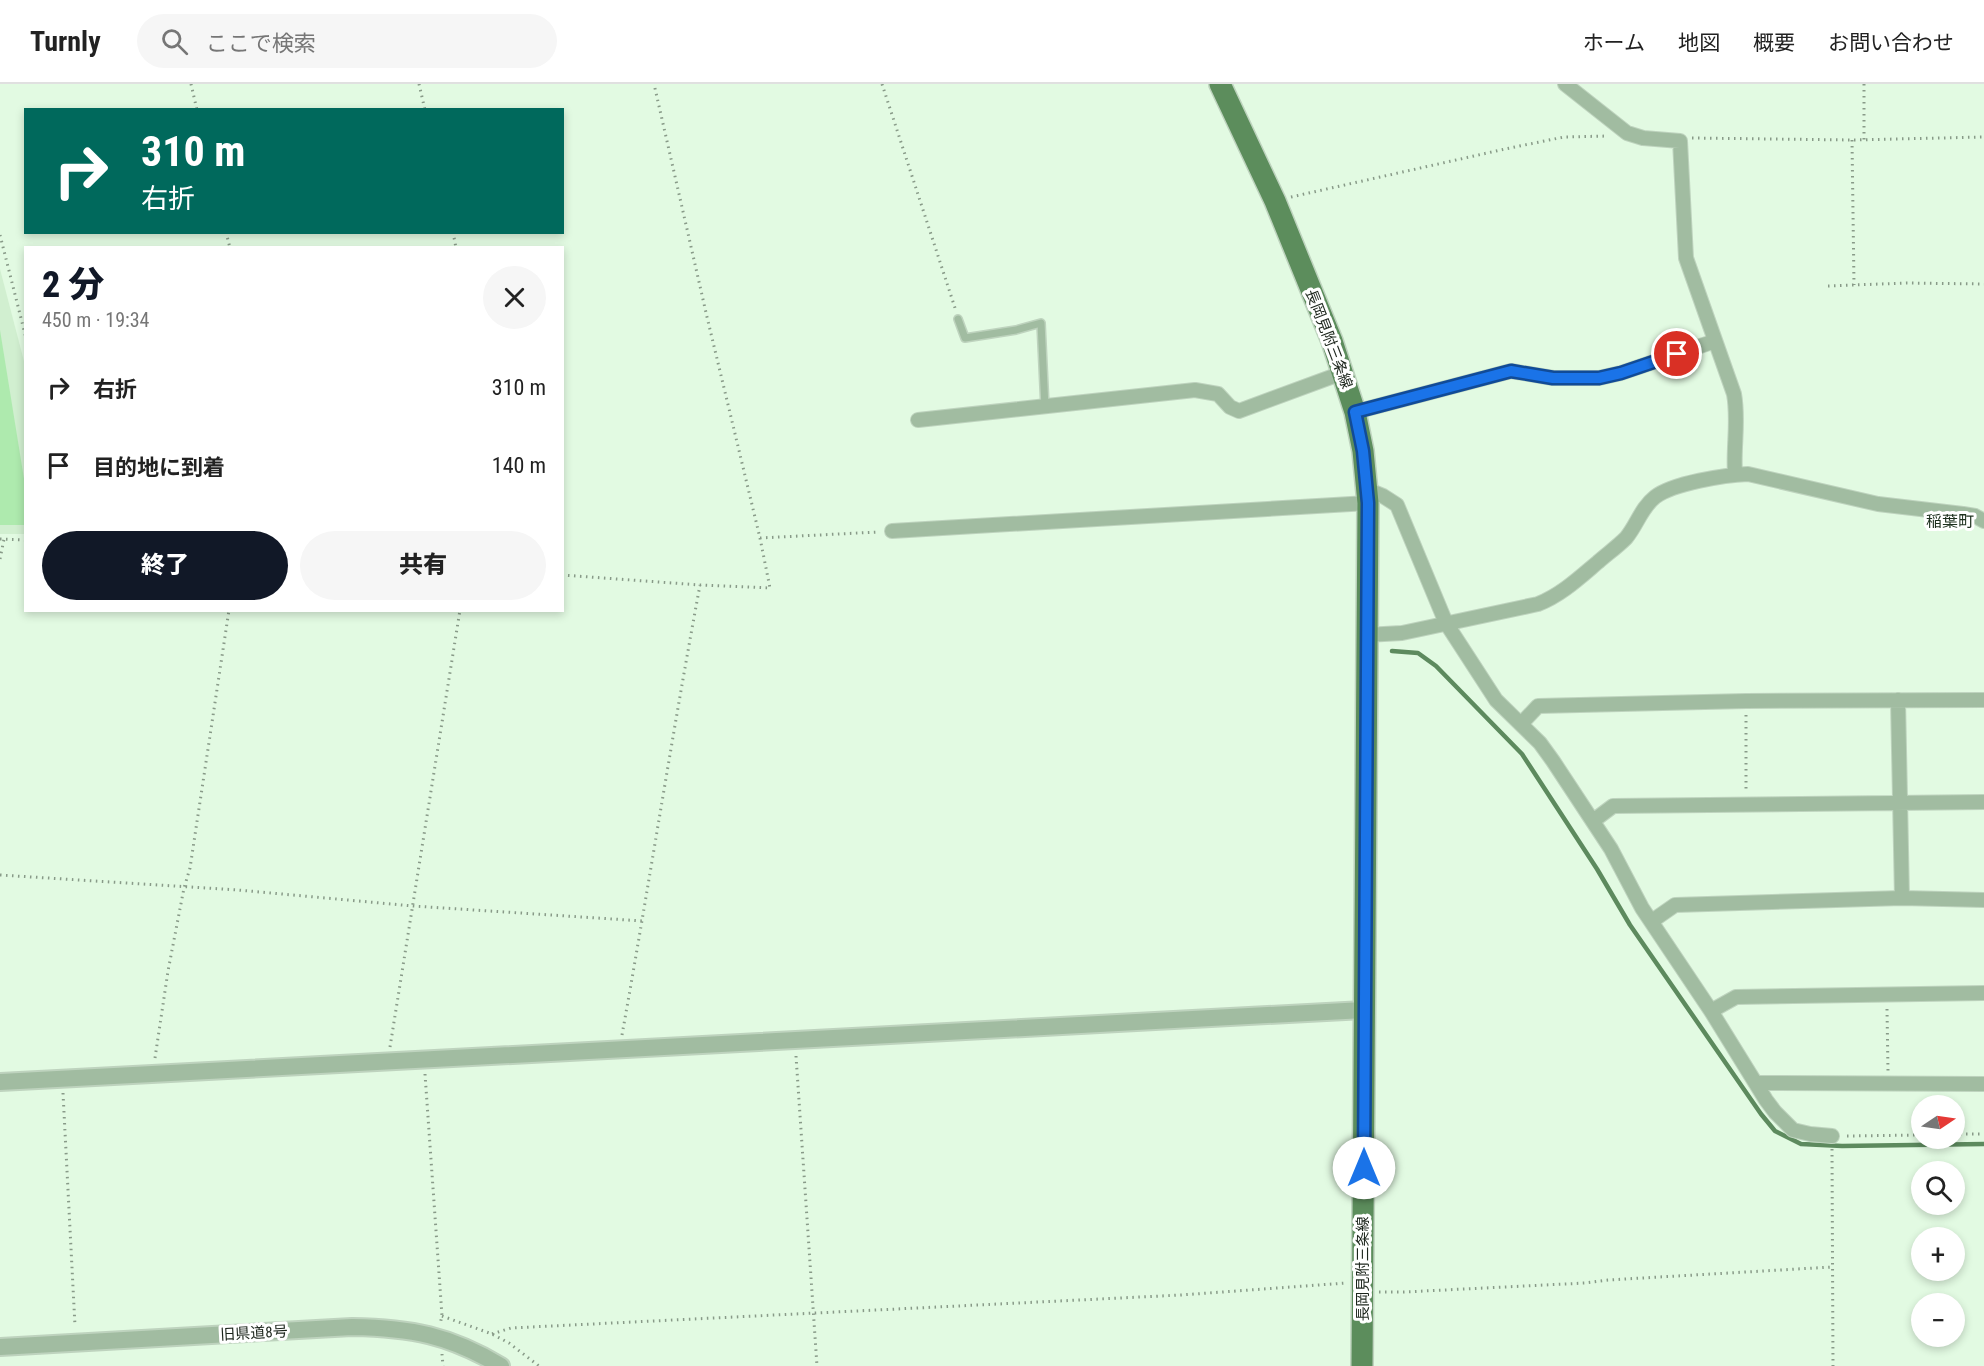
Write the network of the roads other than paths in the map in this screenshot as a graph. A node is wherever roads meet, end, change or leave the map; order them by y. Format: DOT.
graph roads {
  1 [pos="1220,84"];
  2 [pos="1565,84"];
  3 [pos="958,319"];
  4 [pos="1715,340"];
  5 [pos="1342,373"];
  6 [pos="1045,408"];
  7 [pos="1355,412"];
  8 [pos="918,420"];
  9 [pos="1735,474"];
  10 [pos="1367,496"];
  11 [pos="1984,521"];
  12 [pos="892,531"];
  13 [pos="1446,623"];
  14 [pos="1366,635"];
  15 [pos="1984,699"];
  16 [pos="1898,700"];
  17 [pos="1521,724"];
  18 [pos="1900,802"];
  19 [pos="1984,802"];
  20 [pos="1593,821"];
  21 [pos="1902,898"];
  22 [pos="1984,900"];
  23 [pos="1652,921"];
  24 [pos="1984,993"];
  25 [pos="1364,1010"];
  26 [pos="1711,1011"];
  27 [pos="0,1082"];
  28 [pos="1758,1083"];
  29 [pos="1984,1084"];
  30 [pos="1832,1136"];
  31 [pos="0,1347"];
  32 [pos="501,1366"];
  33 [pos="1362,1366"];
  1 -- 5 [label="main road, 長岡見附三条線"];
  2 -- 4 [label="street"];
  3 -- 6 [label="lane"];
  4 -- 7 [label="street"];
  4 -- 9 [label="street"];
  5 -- 6 [label="street"];
  5 -- 7 [label="main road, 長岡見附三条線"];
  6 -- 8 [label="street"];
  7 -- 10 [label="main road, 長岡見附三条線"];
  9 -- 11 [label="street"];
  9 -- 13 [label="street"];
  10 -- 12 [label="street"];
  10 -- 13 [label="street"];
  10 -- 14 [label="main road, 長岡見附三条線"];
  13 -- 14 [label="street"];
  13 -- 17 [label="street"];
  14 -- 25 [label="main road, 長岡見附三条線"];
  15 -- 16 [label="street"];
  16 -- 17 [label="street"];
  16 -- 18 [label="street"];
  17 -- 20 [label="street"];
  18 -- 19 [label="street"];
  18 -- 20 [label="street"];
  18 -- 21 [label="street"];
  20 -- 23 [label="street"];
  21 -- 22 [label="street"];
  21 -- 23 [label="street"];
  23 -- 26 [label="street"];
  24 -- 26 [label="street"];
  25 -- 27 [label="street"];
  25 -- 33 [label="main road, 長岡見附三条線"];
  26 -- 28 [label="street"];
  28 -- 29 [label="street"];
  28 -- 30 [label="street"];
  31 -- 32 [label="street, 旧県道8号"];
}
